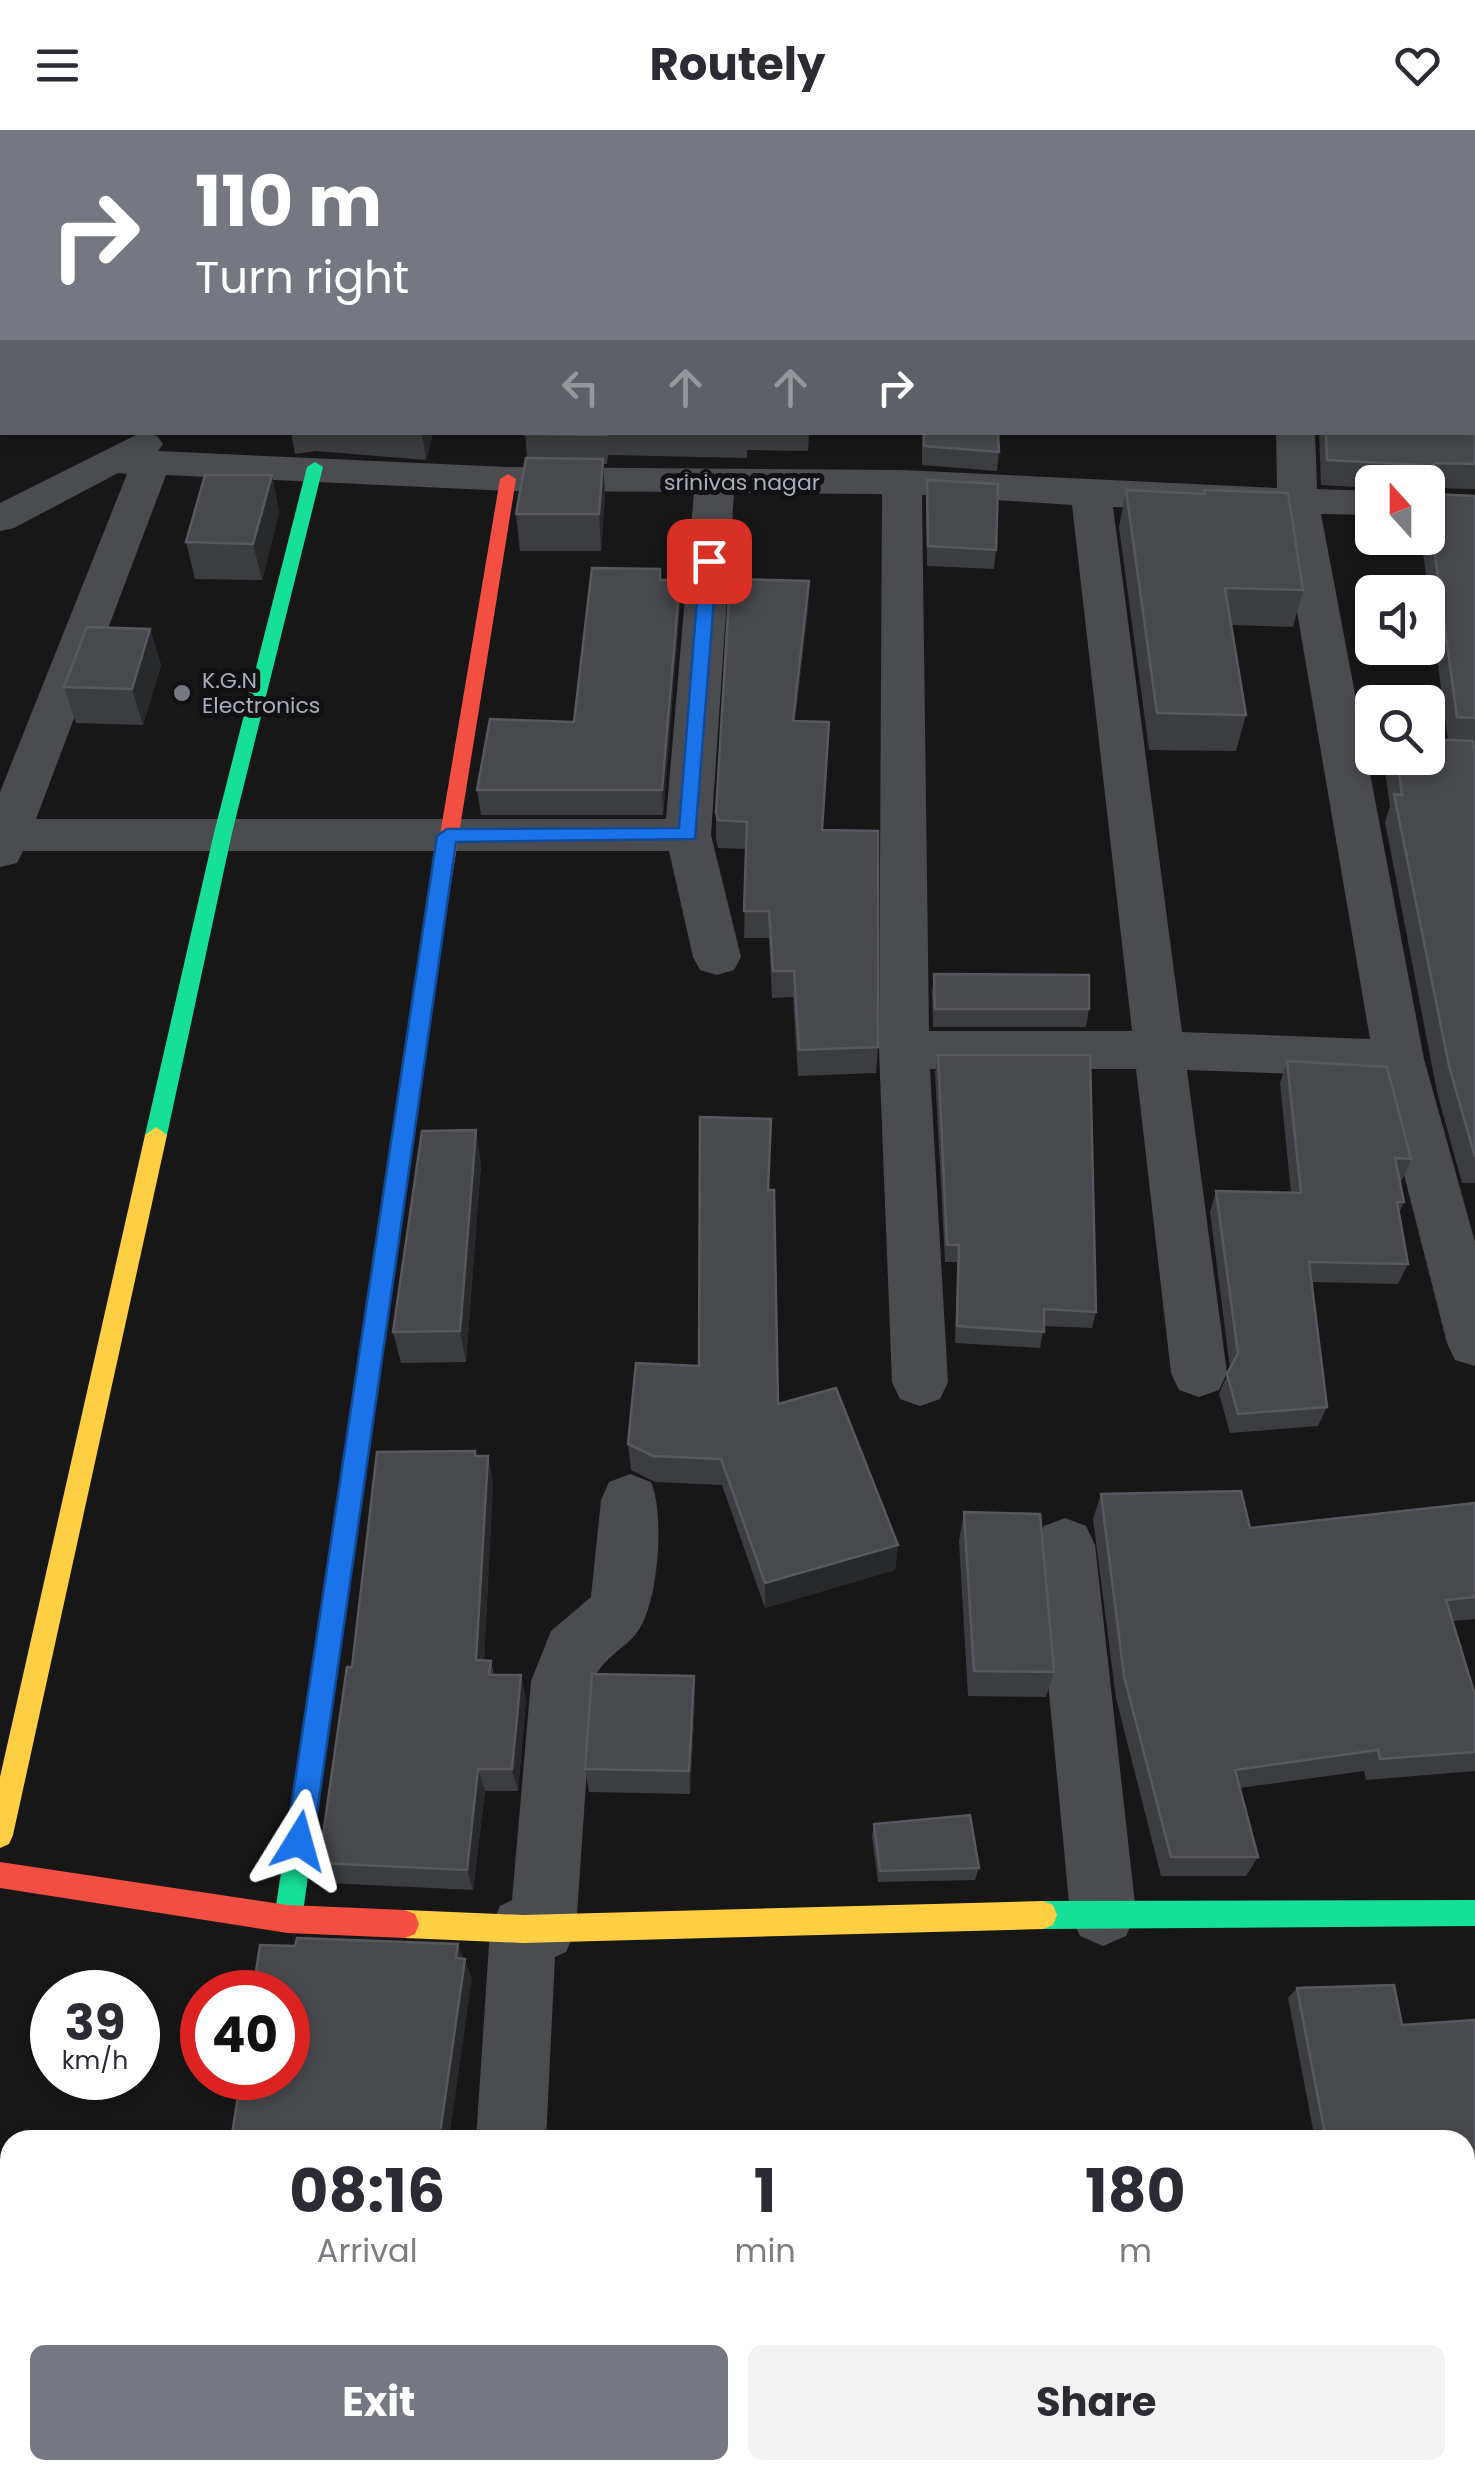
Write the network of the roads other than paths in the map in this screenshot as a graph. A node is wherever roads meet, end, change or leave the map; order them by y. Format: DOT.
graph roads {
  1 [pos="1295,435"];
  2 [pos="142,452"];
  3 [pos="314,467"];
  4 [pos="508,479"];
  5 [pos="714,482"];
  6 [pos="902,482"];
  7 [pos="1091,494"];
  8 [pos="1298,502"];
  9 [pos="1355,503"];
  10 [pos="0,519"];
  11 [pos="223,834"];
  12 [pos="688,834"];
  13 [pos="447,836"];
  14 [pos="2,840"];
  15 [pos="717,957"];
  16 [pos="904,1050"];
  17 [pos="1160,1050"];
  18 [pos="1399,1059"];
  19 [pos="1475,1343"];
  20 [pos="1199,1373"];
  21 [pos="920,1382"];
  22 [pos="630,1500"];
  23 [pos="1065,1546"];
  24 [pos="0,1835"];
  25 [pos="0,1874"];
  26 [pos="1475,1912"];
  27 [pos="1103,1913"];
  28 [pos="288,1919"];
  29 [pos="533,1929"];
  30 [pos="512,2130"];
  1 -- 8 [label="street"];
  2 -- 3 [label="street, srinivas nagar"];
  2 -- 10 [label="street"];
  2 -- 14 [label="street"];
  3 -- 4 [label="street, srinivas nagar"];
  3 -- 11 [label="street"];
  4 -- 5 [label="street, srinivas nagar"];
  4 -- 13 [label="street"];
  5 -- 6 [label="street, srinivas nagar"];
  5 -- 12 [label="street"];
  6 -- 7 [label="street, srinivas nagar"];
  6 -- 16 [label="street"];
  7 -- 8 [label="street, srinivas nagar"];
  7 -- 17 [label="street"];
  8 -- 9 [label="street, srinivas nagar"];
  8 -- 18 [label="street"];
  11 -- 13 [label="street"];
  11 -- 14 [label="street"];
  11 -- 24 [label="street"];
  12 -- 13 [label="street"];
  12 -- 15 [label="street"];
  13 -- 28 [label="street"];
  16 -- 17 [label="street"];
  16 -- 21 [label="street"];
  17 -- 18 [label="street"];
  17 -- 20 [label="street"];
  18 -- 19 [label="street"];
  22 -- 29 [label="street"];
  23 -- 27 [label="street"];
  25 -- 28 [label="street"];
  26 -- 27 [label="street"];
  27 -- 29 [label="street"];
  28 -- 29 [label="street"];
  29 -- 30 [label="street"];
}
